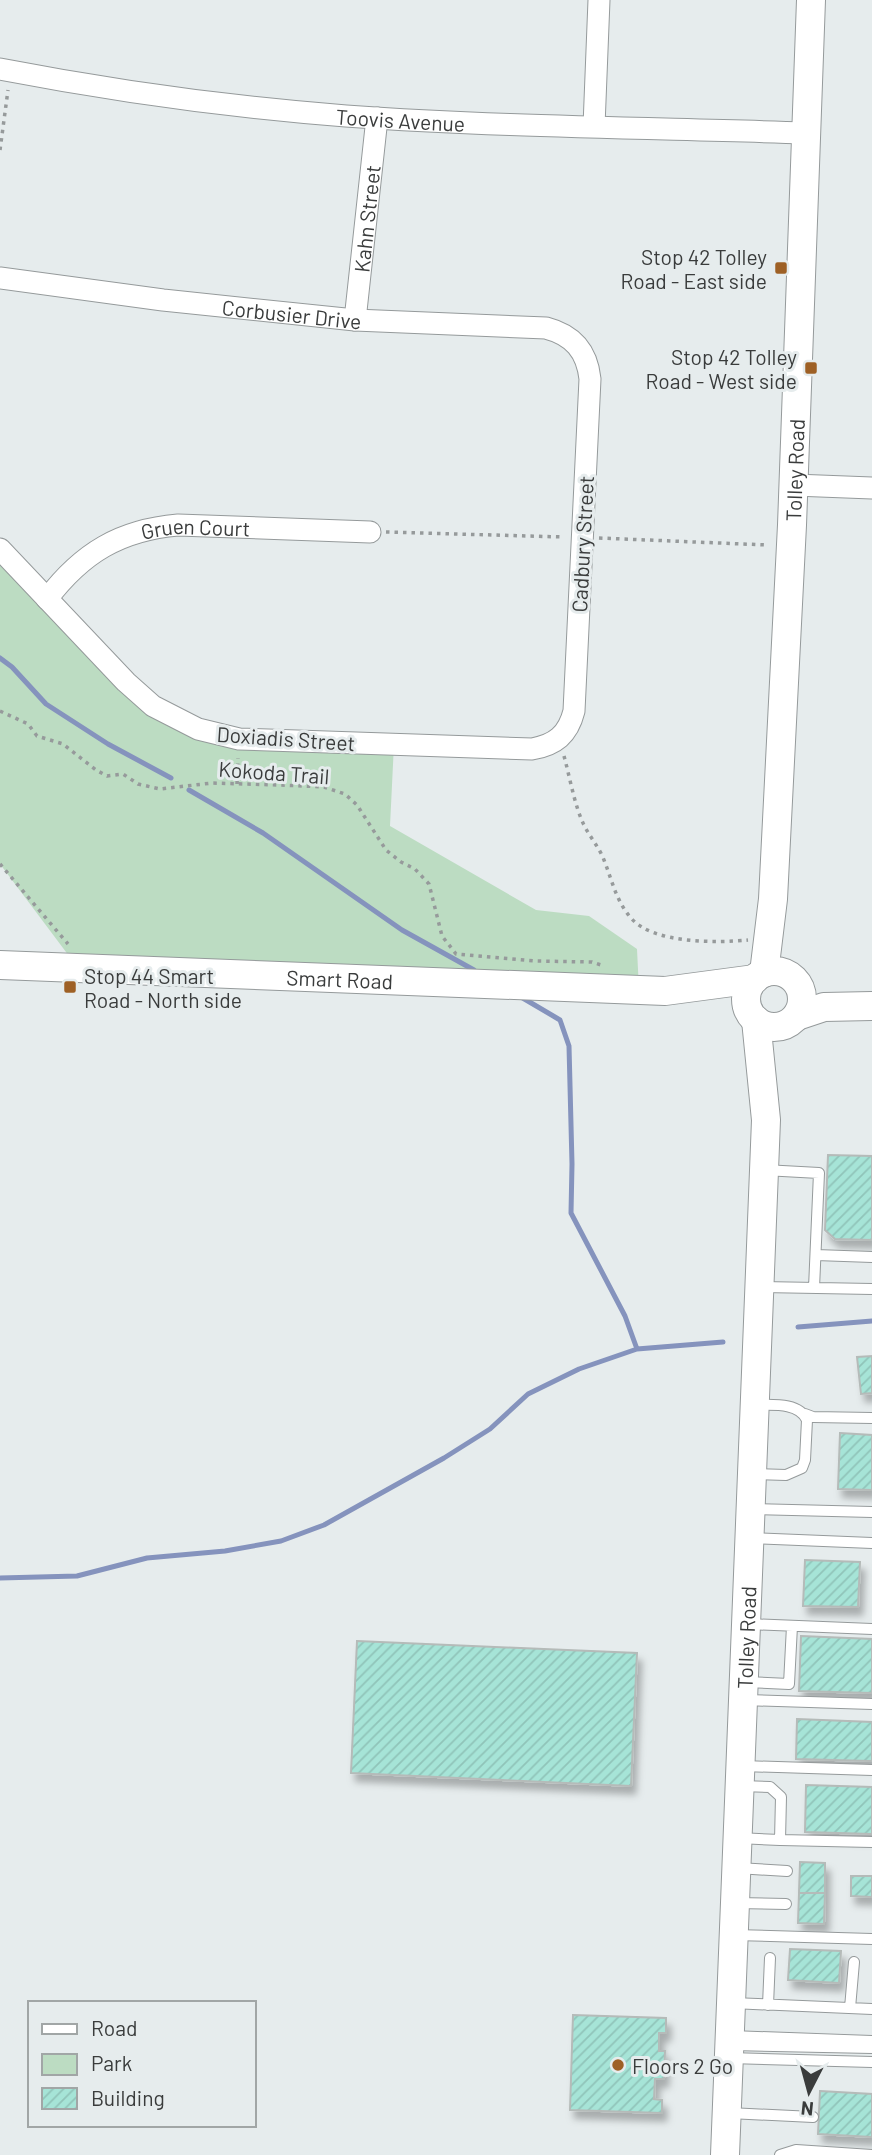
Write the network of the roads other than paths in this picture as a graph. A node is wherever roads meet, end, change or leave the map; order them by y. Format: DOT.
graph roads {
  1 [pos="599,0"];
  2 [pos="811,0"];
  3 [pos="5,70"];
  4 [pos="377,118"];
  5 [pos="594,126"];
  6 [pos="806,133"];
  7 [pos="0,278"];
  8 [pos="355,320"];
  9 [pos="579,346"];
  10 [pos="794,485"];
  11 [pos="872,488"];
  12 [pos="370,532"];
  13 [pos="0,549"];
  14 [pos="47,599"];
  15 [pos="559,740"];
  16 [pos="0,965"];
  17 [pos="776,978"];
  18 [pos="680,990"];
  19 [pos="872,991"];
  20 [pos="872,1006"];
  21 [pos="753,1016"];
  22 [pos="794,1019"];
  23 [pos="766,1120"];
  24 [pos="764,1170"];
  25 [pos="816,1255"];
  26 [pos="872,1258"];
  27 [pos="760,1287"];
  28 [pos="814,1288"];
  29 [pos="872,1289"];
  30 [pos="755,1405"];
  31 [pos="805,1414"];
  32 [pos="872,1418"];
  33 [pos="752,1474"];
  34 [pos="751,1509"];
  35 [pos="872,1513"];
  36 [pos="750,1538"];
  37 [pos="872,1543"];
  38 [pos="747,1624"];
  39 [pos="792,1626"];
  40 [pos="872,1629"];
  41 [pos="744,1691"];
  42 [pos="872,1704"];
  43 [pos="872,1770"];
  44 [pos="741,1776"];
  45 [pos="738,1838"];
  46 [pos="780,1840"];
  47 [pos="872,1842"];
  48 [pos="737,1868"];
  49 [pos="787,1871"];
  50 [pos="736,1903"];
  51 [pos="786,1904"];
  52 [pos="734,1935"];
  53 [pos="872,1939"];
  54 [pos="770,1958"];
  55 [pos="853,1962"];
  56 [pos="732,2003"];
  57 [pos="768,2004"];
  58 [pos="850,2008"];
  59 [pos="872,2009"];
  60 [pos="872,2041"];
  61 [pos="730,2046"];
  62 [pos="872,2048"];
  63 [pos="872,2062"];
  64 [pos="726,2112"];
  65 [pos="813,2117"];
  66 [pos="724,2155"];
  67 [pos="779,2155"];
  68 [pos="872,2155"];
  1 -- 5 [label="street"];
  2 -- 6 [label="main road, Tolley Road"];
  3 -- 4 [label="street, Toovis Avenue"];
  4 -- 5 [label="street, Toovis Avenue"];
  4 -- 8 [label="street, Kahn Street"];
  5 -- 6 [label="street, Toovis Avenue"];
  6 -- 10 [label="main road, Tolley Road"];
  7 -- 8 [label="street, Corbusier Drive"];
  8 -- 9 [label="street, Corbusier Drive"];
  9 -- 15 [label="street, Cadbury Street"];
  10 -- 11 [label="street"];
  10 -- 17 [label="main road, Tolley Road"];
  12 -- 14 [label="street, Gruen Court"];
  13 -- 14 [label="street, Doxiadis Street"];
  14 -- 15 [label="street, Doxiadis Street"];
  16 -- 18 [label="main road, Smart Road"];
  17 -- 18 [label="main road, Smart Road"];
  17 -- 19 [label="main road, Smart Road"];
  17 -- 21 [label="main road"];
  17 -- 22 [label="main road"];
  18 -- 21 [label="main road, Smart Road"];
  20 -- 22 [label="main road"];
  21 -- 22 [label="main road"];
  21 -- 23 [label="main road, Tolley Road"];
  22 -- 23 [label="main road, Tolley Road"];
  23 -- 24 [label="main road, Tolley Road"];
  24 -- 25 [label="lane"];
  24 -- 27 [label="main road, Tolley Road"];
  25 -- 26 [label="lane"];
  25 -- 28 [label="lane"];
  27 -- 28 [label="lane"];
  27 -- 30 [label="main road, Tolley Road"];
  28 -- 29 [label="lane"];
  30 -- 31 [label="lane"];
  30 -- 33 [label="main road, Tolley Road"];
  31 -- 32 [label="lane"];
  31 -- 33 [label="lane"];
  33 -- 34 [label="main road, Tolley Road"];
  34 -- 35 [label="lane"];
  34 -- 36 [label="main road, Tolley Road"];
  36 -- 37 [label="lane"];
  36 -- 38 [label="main road, Tolley Road"];
  38 -- 39 [label="lane"];
  38 -- 41 [label="main road, Tolley Road"];
  39 -- 40 [label="lane"];
  39 -- 41 [label="lane"];
  41 -- 42 [label="lane"];
  41 -- 44 [label="main road, Tolley Road"];
  43 -- 44 [label="lane"];
  44 -- 45 [label="main road, Tolley Road"];
  44 -- 46 [label="lane"];
  45 -- 46 [label="lane"];
  45 -- 48 [label="main road, Tolley Road"];
  46 -- 47 [label="lane"];
  48 -- 49 [label="lane"];
  48 -- 50 [label="main road, Tolley Road"];
  50 -- 51 [label="lane"];
  50 -- 52 [label="main road, Tolley Road"];
  52 -- 53 [label="lane"];
  52 -- 56 [label="main road, Tolley Road"];
  54 -- 57 [label="lane"];
  55 -- 58 [label="lane"];
  56 -- 57 [label="lane"];
  56 -- 61 [label="main road, Tolley Road"];
  57 -- 58 [label="lane"];
  58 -- 59 [label="lane"];
  60 -- 61 [label="lane"];
  61 -- 62 [label="lane"];
  61 -- 63 [label="lane"];
  61 -- 64 [label="main road, Tolley Road"];
  64 -- 65 [label="lane"];
  64 -- 66 [label="main road, Tolley Road"];
  67 -- 68 [label="lane"];
}
